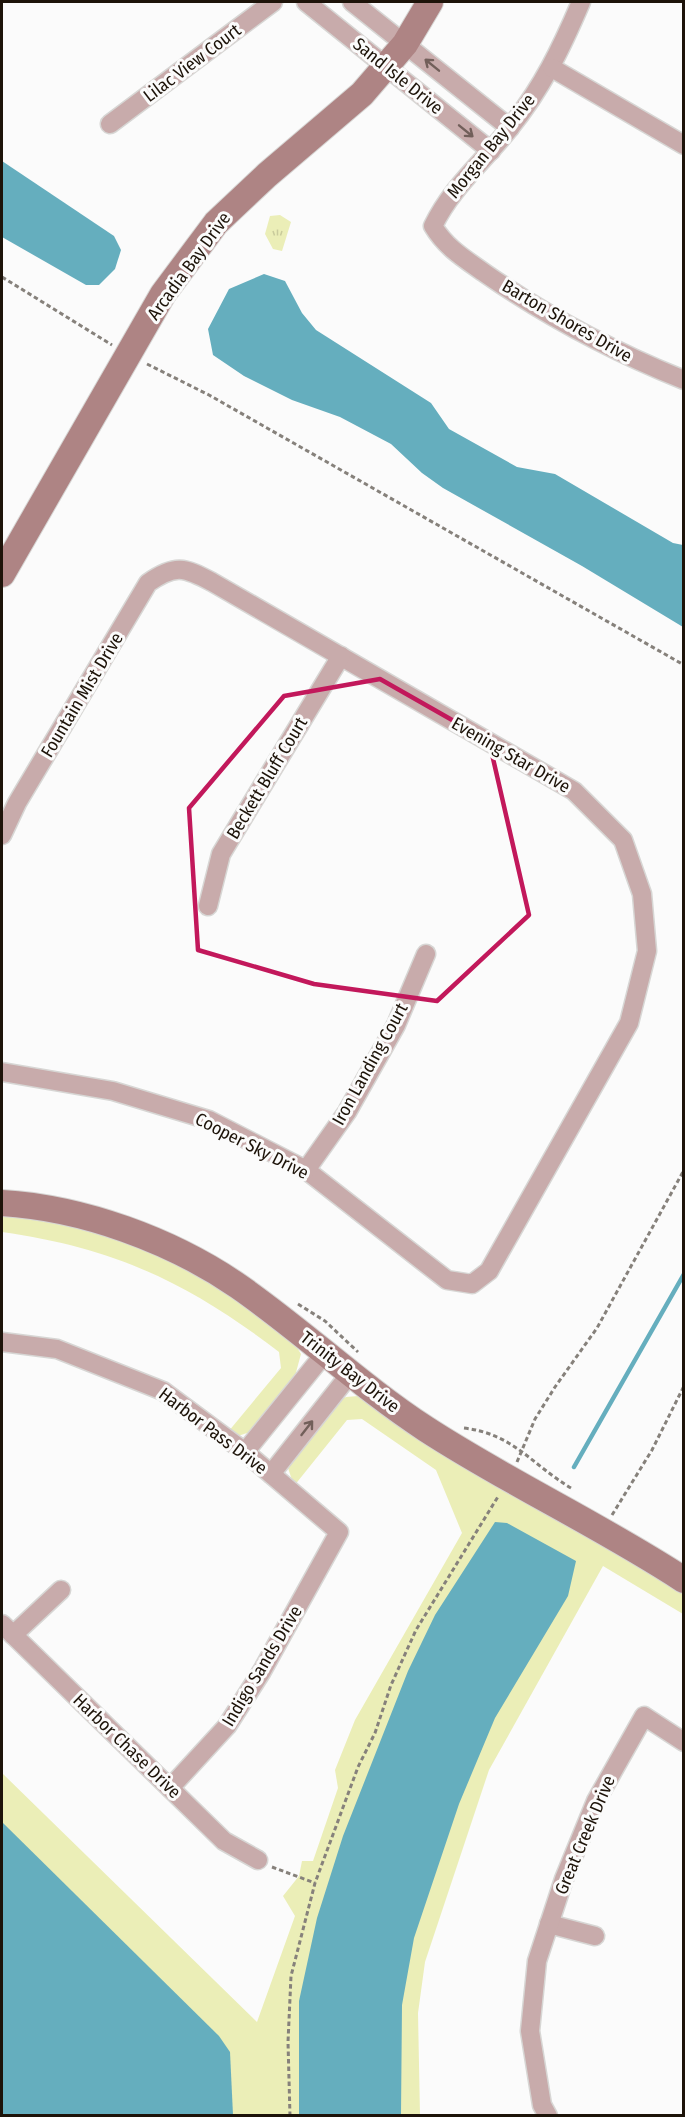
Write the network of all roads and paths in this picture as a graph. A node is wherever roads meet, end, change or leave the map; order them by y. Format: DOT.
graph roads {
  1 [pos="273,2"];
  2 [pos="306,2"];
  3 [pos="352,2"];
  4 [pos="430,2"];
  5 [pos="581,2"];
  6 [pos="405,44"];
  7 [pos="386,66"];
  8 [pos="552,68"];
  9 [pos="110,124"];
  10 [pos="510,128"];
  11 [pos="684,146"];
  12 [pos="491,151"];
  13 [pos="433,226"];
  14 [pos="2,277"];
  15 [pos="128,356"];
  16 [pos="684,380"];
  17 [pos="176,568"];
  18 [pos="2,574"];
  19 [pos="341,656"];
  20 [pos="684,665"];
  21 [pos="2,835"];
  22 [pos="208,906"];
  23 [pos="426,954"];
  24 [pos="2,1072"];
  25 [pos="306,1170"];
  26 [pos="684,1170"];
  27 [pos="2,1203"];
  28 [pos="472,1284"];
  29 [pos="2,1341"];
  30 [pos="325,1353"];
  31 [pos="350,1374"];
  32 [pos="684,1386"];
  33 [pos="245,1452"];
  34 [pos="516,1465"];
  35 [pos="272,1474"];
  36 [pos="502,1491"];
  37 [pos="611,1516"];
  38 [pos="339,1532"];
  39 [pos="684,1580"];
  40 [pos="61,1590"];
  41 [pos="7,1630"];
  42 [pos="684,1742"];
  43 [pos="170,1788"];
  44 [pos="258,1860"];
  45 [pos="315,1883"];
  46 [pos="549,1924"];
  47 [pos="596,1936"];
  48 [pos="290,2115"];
  49 [pos="548,2115"];
  1 -- 9 [label="street, Lilac View Court"];
  2 -- 7 [label="street, Sand Isle Drive"];
  3 -- 6 [label="street, Sand Isle Drive"];
  4 -- 6 [label="street, Arcadia Bay Drive"];
  5 -- 8 [label="street, Morgan Bay Drive"];
  6 -- 7 [label="street, Arcadia Bay Drive"];
  10 -- 6 [label="street, Sand Isle Drive, one-way"];
  7 -- 12 [label="street, Sand Isle Drive, one-way"];
  7 -- 15 [label="street, Arcadia Bay Drive"];
  8 -- 10 [label="street, Morgan Bay Drive"];
  8 -- 11 [label="street"];
  10 -- 12 [label="street, Morgan Bay Drive"];
  12 -- 13 [label="street, Morgan Bay Drive"];
  13 -- 16 [label="street, Barton Shores Drive"];
  14 -- 15 [label="path"];
  15 -- 18 [label="street, Arcadia Bay Drive"];
  15 -- 20 [label="path"];
  17 -- 19 [label="street, Evening Star Drive"];
  17 -- 21 [label="street, Fountain Mist Drive"];
  19 -- 22 [label="street, Beckett Bluff Court"];
  19 -- 28 [label="street, Evening Star Drive"];
  23 -- 25 [label="street, Iron Landing Court"];
  24 -- 25 [label="street, Cooper Sky Drive"];
  25 -- 28 [label="street, Cooper Sky Drive"];
  26 -- 34 [label="path"];
  27 -- 30 [label="street, Trinity Bay Drive"];
  29 -- 33 [label="street, Harbor Pass Drive"];
  30 -- 31 [label="street, Trinity Bay Drive"];
  30 -- 33 [label="street"];
  35 -- 31 [label="street, one-way"];
  31 -- 39 [label="street, Trinity Bay Drive"];
  32 -- 37 [label="path"];
  33 -- 35 [label="street, Harbor Pass Drive"];
  35 -- 38 [label="street, Harbor Pass Drive"];
  36 -- 45 [label="path"];
  38 -- 43 [label="street, Indigo Sands Drive"];
  40 -- 41 [label="street"];
  41 -- 43 [label="street, Harbor Chase Drive"];
  42 -- 46 [label="street, Great Creek Drive"];
  43 -- 44 [label="street, Harbor Chase Drive"];
  44 -- 45 [label="path"];
  45 -- 48 [label="path"];
  46 -- 47 [label="street"];
  46 -- 49 [label="street, Great Creek Drive"];
}
